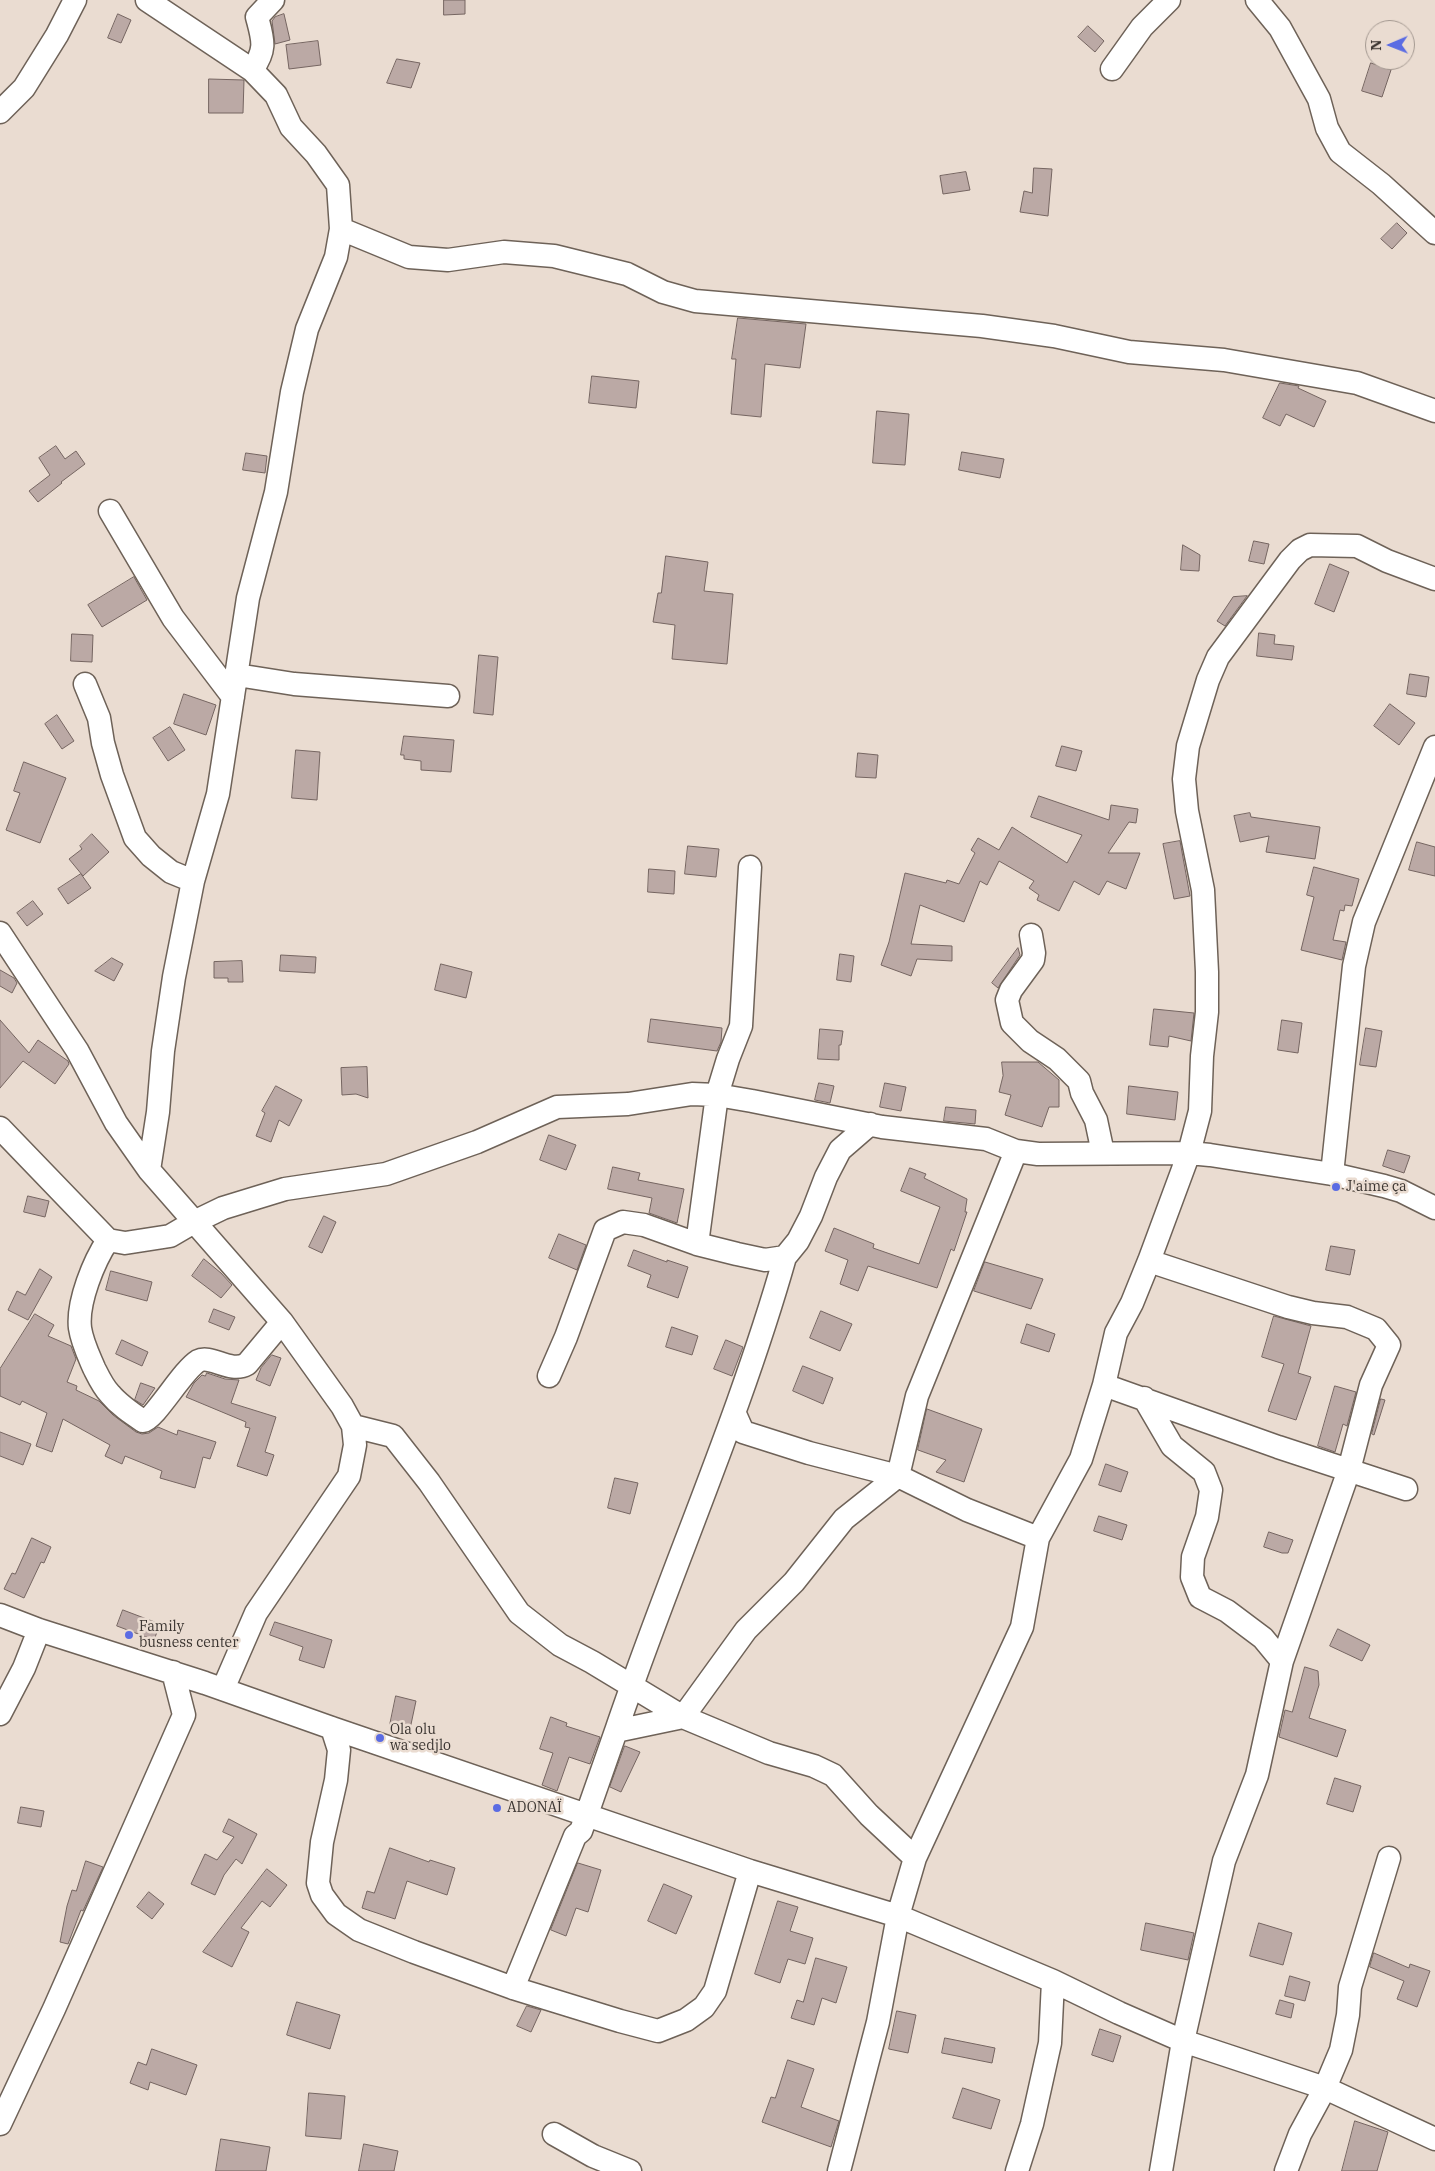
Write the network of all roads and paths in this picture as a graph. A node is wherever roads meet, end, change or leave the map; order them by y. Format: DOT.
graph roads {
  1 [pos="75,0"];
  2 [pos="147,0"];
  3 [pos="273,0"];
  4 [pos="1168,0"];
  5 [pos="1257,0"];
  6 [pos="1112,69"];
  7 [pos="252,70"];
  8 [pos="0,112"];
  9 [pos="341,229"];
  10 [pos="1435,233"];
  11 [pos="1435,411"];
  12 [pos="110,511"];
  13 [pos="1435,579"];
  14 [pos="85,684"];
  15 [pos="235,686"];
  16 [pos="448,696"];
  17 [pos="1435,747"];
  18 [pos="750,867"];
  19 [pos="193,881"];
  20 [pos="0,933"];
  21 [pos="1031,935"];
  22 [pos="717,1095"];
  23 [pos="870,1124"];
  24 [pos="0,1128"];
  25 [pos="1016,1151"];
  26 [pos="1103,1153"];
  27 [pos="1189,1153"];
  28 [pos="149,1170"];
  29 [pos="1332,1174"];
  30 [pos="1435,1208"];
  31 [pos="194,1222"];
  32 [pos="108,1240"];
  33 [pos="697,1244"];
  34 [pos="785,1257"];
  35 [pos="1149,1261"];
  36 [pos="282,1322"];
  37 [pos="548,1376"];
  38 [pos="1104,1385"];
  39 [pos="1144,1398"];
  40 [pos="734,1414"];
  41 [pos="353,1426"];
  42 [pos="1349,1470"];
  43 [pos="898,1476"];
  44 [pos="1406,1489"];
  45 [pos="1038,1538"];
  46 [pos="0,1615"];
  47 [pos="39,1630"];
  48 [pos="1282,1660"];
  49 [pos="173,1672"];
  50 [pos="214,1686"];
  51 [pos="632,1686"];
  52 [pos="0,1714"];
  53 [pos="184,1715"];
  54 [pos="683,1717"];
  55 [pos="332,1728"];
  56 [pos="616,1731"];
  57 [pos="586,1814"];
  58 [pos="915,1858"];
  59 [pos="1389,1858"];
  60 [pos="750,1871"];
  61 [pos="898,1916"];
  62 [pos="1053,1980"];
  63 [pos="513,1988"];
  64 [pos="1183,2041"];
  65 [pos="1325,2088"];
  66 [pos="0,2124"];
  67 [pos="554,2134"];
  68 [pos="1435,2139"];
  69 [pos="630,2171"];
  70 [pos="839,2171"];
  71 [pos="1017,2171"];
  72 [pos="1161,2171"];
  73 [pos="1286,2171"];
  1 -- 8 [label="street"];
  2 -- 7 [label="street"];
  3 -- 7 [label="street"];
  4 -- 6 [label="street"];
  5 -- 10 [label="street"];
  7 -- 9 [label="street"];
  9 -- 11 [label="street"];
  9 -- 15 [label="street"];
  12 -- 15 [label="street"];
  13 -- 27 [label="street"];
  14 -- 19 [label="street"];
  15 -- 16 [label="street"];
  15 -- 19 [label="street"];
  17 -- 29 [label="street"];
  18 -- 22 [label="street"];
  19 -- 28 [label="street"];
  20 -- 28 [label="street"];
  21 -- 26 [label="street"];
  22 -- 23 [label="street"];
  22 -- 31 [label="street"];
  22 -- 33 [label="street"];
  23 -- 25 [label="street"];
  23 -- 34 [label="street"];
  24 -- 32 [label="street"];
  25 -- 26 [label="street"];
  25 -- 43 [label="street"];
  26 -- 27 [label="street"];
  27 -- 29 [label="street"];
  27 -- 35 [label="street"];
  28 -- 31 [label="street"];
  29 -- 30 [label="street"];
  31 -- 32 [label="street"];
  31 -- 36 [label="street"];
  32 -- 36 [label="street"];
  33 -- 34 [label="street"];
  33 -- 37 [label="street"];
  34 -- 40 [label="street"];
  35 -- 38 [label="street"];
  35 -- 42 [label="street"];
  36 -- 41 [label="street"];
  38 -- 39 [label="street"];
  38 -- 45 [label="street"];
  39 -- 42 [label="street"];
  39 -- 48 [label="street"];
  40 -- 43 [label="street"];
  40 -- 51 [label="street"];
  41 -- 50 [label="street"];
  41 -- 51 [label="street"];
  42 -- 44 [label="street"];
  42 -- 48 [label="street"];
  43 -- 45 [label="street"];
  43 -- 54 [label="street"];
  45 -- 58 [label="street"];
  46 -- 47 [label="street"];
  47 -- 49 [label="street"];
  47 -- 52 [label="street"];
  48 -- 64 [label="street"];
  49 -- 50 [label="street"];
  49 -- 53 [label="street"];
  50 -- 53 [label="street"];
  50 -- 55 [label="street"];
  51 -- 54 [label="street"];
  51 -- 56 [label="street"];
  53 -- 66 [label="street"];
  54 -- 56 [label="street"];
  54 -- 58 [label="street"];
  55 -- 57 [label="street"];
  55 -- 63 [label="street"];
  56 -- 57 [label="street"];
  57 -- 60 [label="street"];
  57 -- 63 [label="street"];
  58 -- 61 [label="street"];
  59 -- 65 [label="street"];
  60 -- 61 [label="street"];
  60 -- 63 [label="street"];
  61 -- 62 [label="street"];
  61 -- 70 [label="street"];
  62 -- 64 [label="street"];
  62 -- 71 [label="street"];
  64 -- 65 [label="street"];
  64 -- 72 [label="street"];
  65 -- 68 [label="street"];
  65 -- 73 [label="street"];
  67 -- 69 [label="street"];
}
